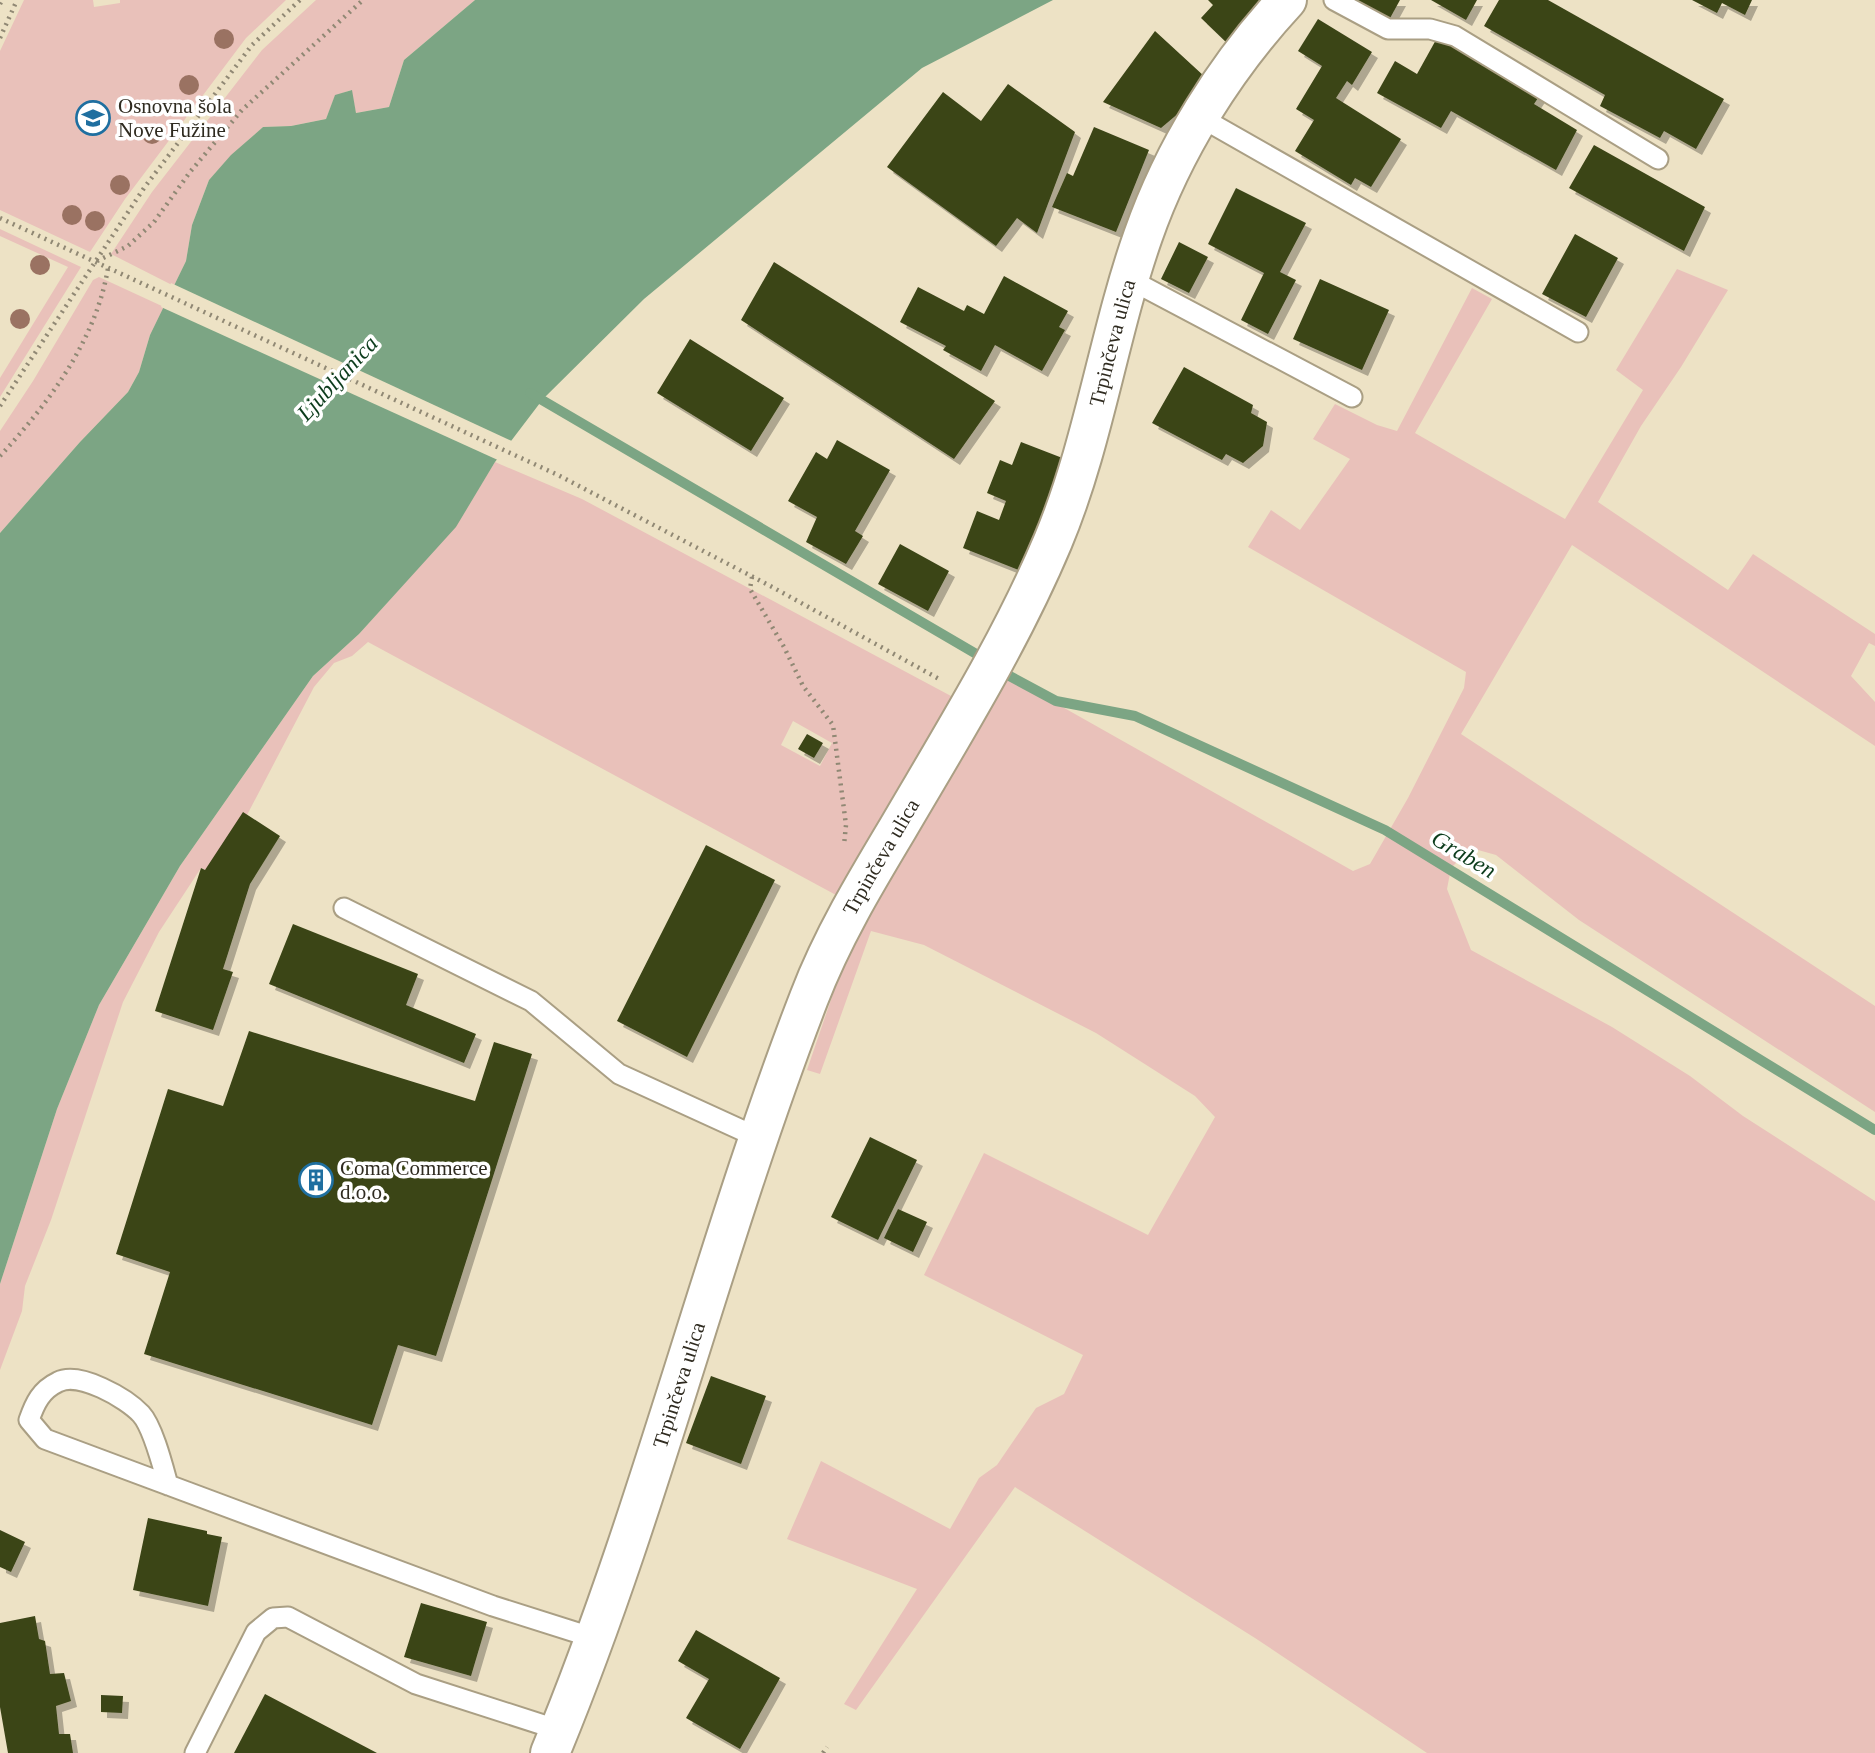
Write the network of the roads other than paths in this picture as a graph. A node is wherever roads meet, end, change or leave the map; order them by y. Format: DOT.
graph roads {
  1 [pos="1287,0"];
  2 [pos="1334,0"];
  3 [pos="1200,117"];
  4 [pos="1658,159"];
  5 [pos="1129,279"];
  6 [pos="1578,332"];
  7 [pos="1352,397"];
  8 [pos="344,908"];
  9 [pos="760,1138"];
  10 [pos="168,1485"];
  11 [pos="594,1638"];
  12 [pos="554,1742"];
  13 [pos="195,1753"];
  1 -- 3 [label="street, Trpinčeva ulica"];
  2 -- 4 [label="lane"];
  3 -- 5 [label="street, Trpinčeva ulica"];
  3 -- 6 [label="lane"];
  5 -- 7 [label="lane"];
  5 -- 9 [label="street, Trpinčeva ulica"];
  8 -- 9 [label="lane"];
  9 -- 11 [label="street, Trpinčeva ulica"];
  10 -- 10 [label="lane"];
  10 -- 11 [label="lane"];
  11 -- 12 [label="street, Trpinčeva ulica"];
  12 -- 13 [label="lane"];
}
